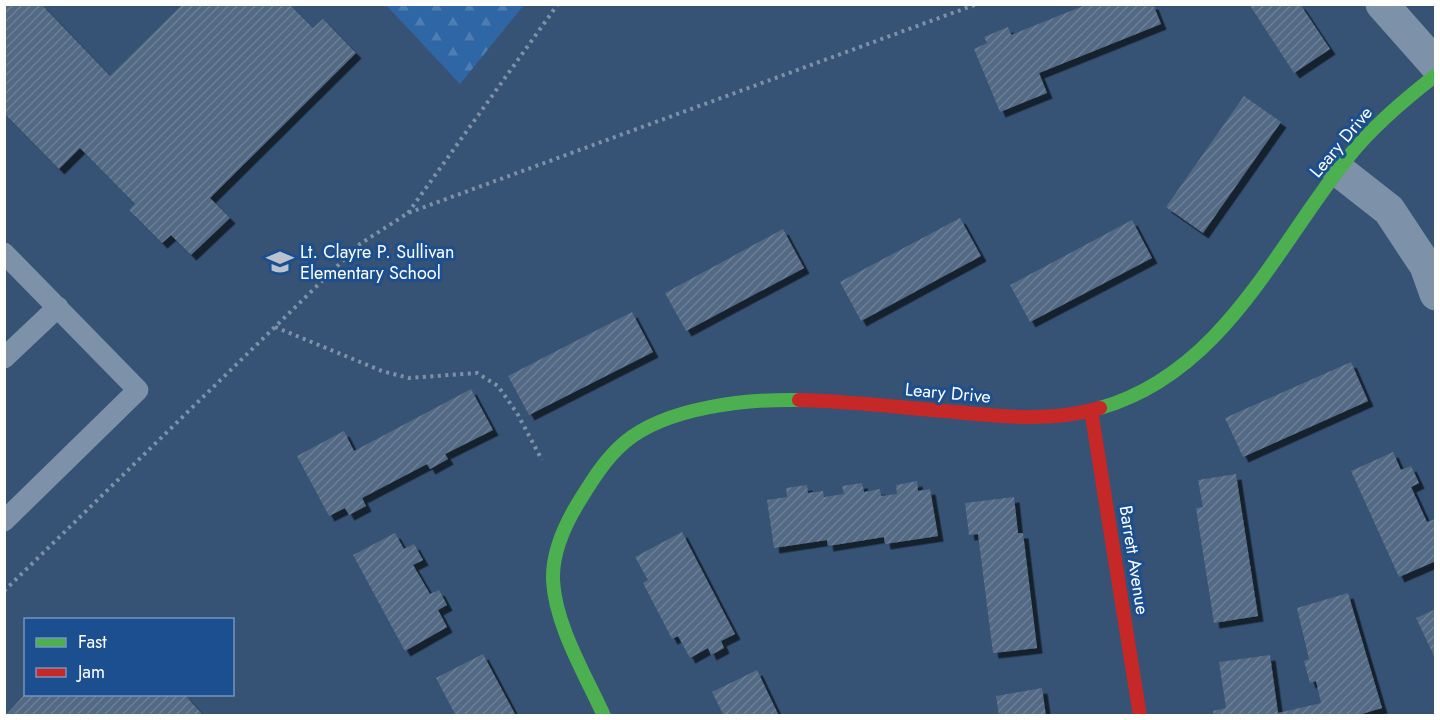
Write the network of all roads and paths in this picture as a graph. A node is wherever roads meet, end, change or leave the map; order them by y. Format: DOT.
graph roads {
  1 [pos="558,4"];
  2 [pos="977,4"];
  3 [pos="1382,4"];
  4 [pos="1436,65"];
  5 [pos="1436,75"];
  6 [pos="1338,170"];
  7 [pos="408,213"];
  8 [pos="4,253"];
  9 [pos="1436,294"];
  10 [pos="58,307"];
  11 [pos="275,327"];
  12 [pos="4,358"];
  13 [pos="1091,410"];
  14 [pos="542,460"];
  15 [pos="4,521"];
  16 [pos="4,591"];
  17 [pos="604,716"];
  18 [pos="1140,716"];
  1 -- 7 [label="path"];
  2 -- 7 [label="path"];
  3 -- 4 [label="street"];
  5 -- 6 [label="street, Leary Drive"];
  6 -- 9 [label="street"];
  6 -- 13 [label="street, Leary Drive"];
  7 -- 11 [label="path"];
  8 -- 10 [label="lane"];
  10 -- 12 [label="lane"];
  10 -- 15 [label="lane"];
  11 -- 14 [label="path"];
  11 -- 16 [label="path"];
  13 -- 17 [label="street, Leary Drive"];
  13 -- 18 [label="street, Barrett Avenue"];
}
